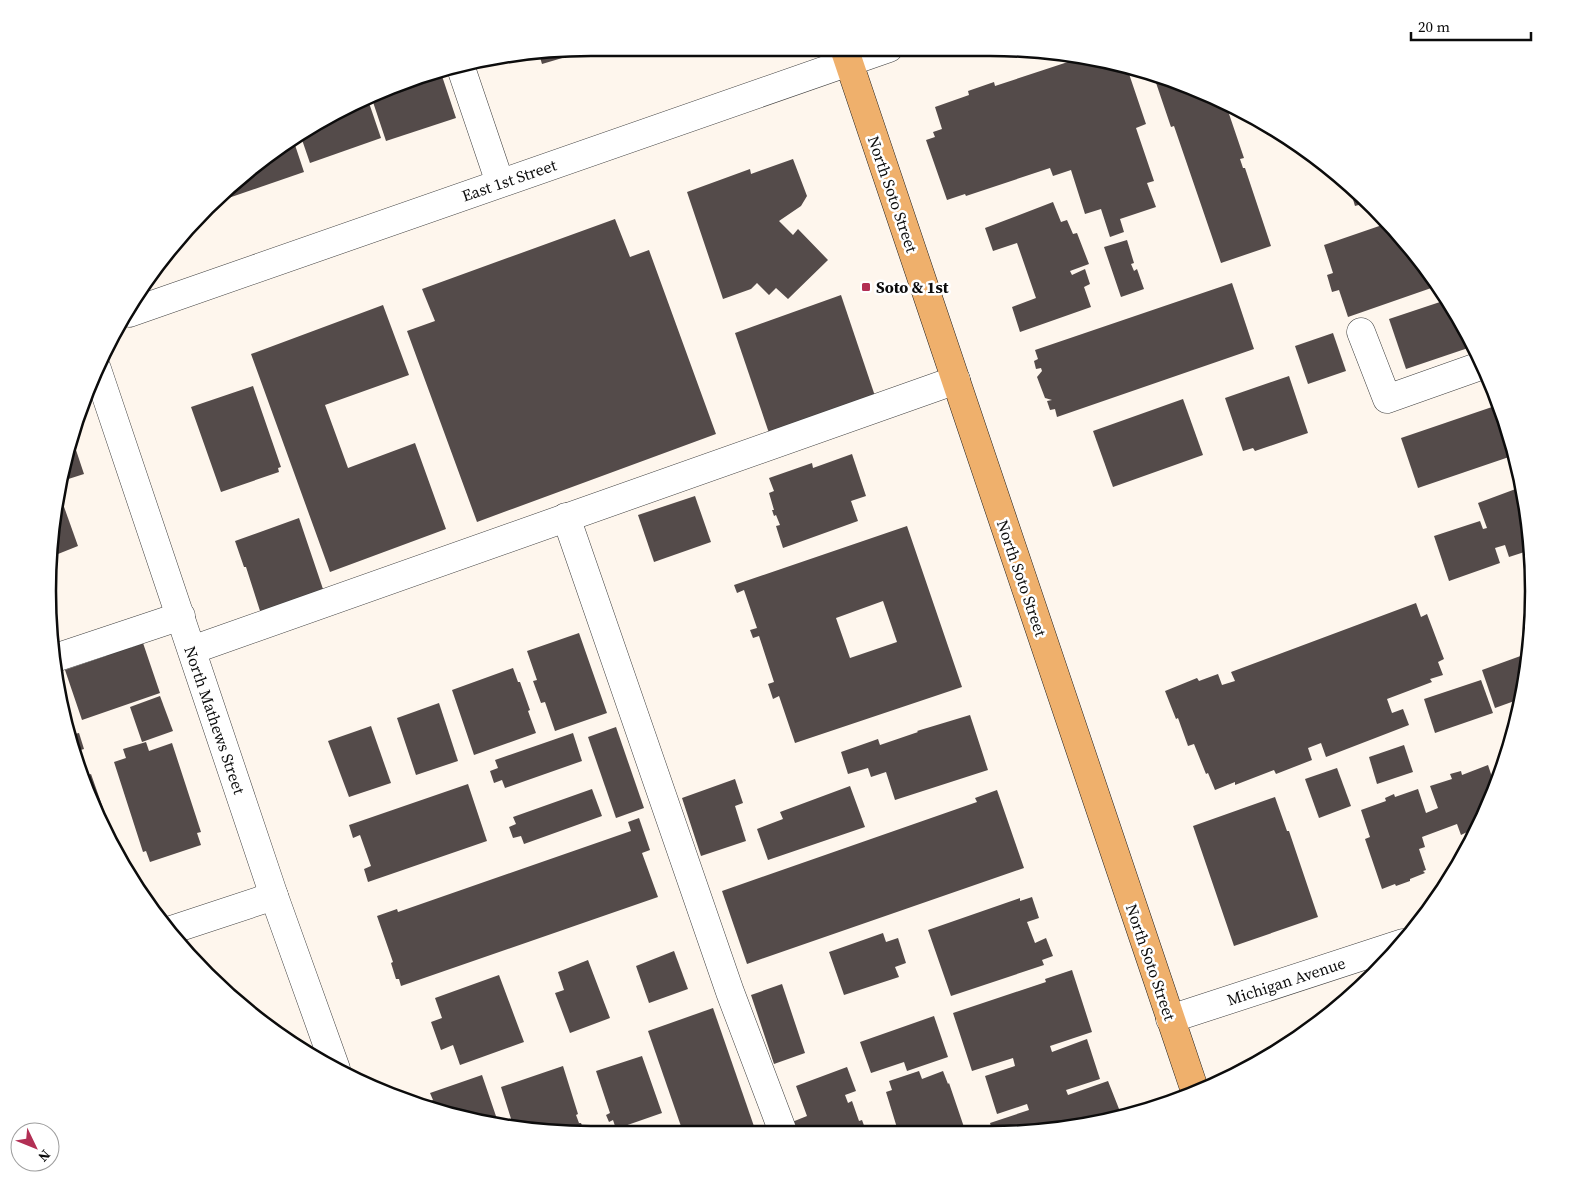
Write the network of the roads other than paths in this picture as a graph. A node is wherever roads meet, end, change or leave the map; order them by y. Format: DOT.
graph roads {
  1 [pos="843,56"];
  2 [pos="846,56"];
  3 [pos="462,72"];
  4 [pos="500,183"];
  5 [pos="139,306"];
  6 [pos="1361,332"];
  7 [pos="1476,367"];
  8 [pos="100,379"];
  9 [pos="956,380"];
  10 [pos="566,518"];
  11 [pos="180,616"];
  12 [pos="192,650"];
  13 [pos="60,656"];
  14 [pos="274,896"];
  15 [pos="176,928"];
  16 [pos="1388,948"];
  17 [pos="1170,1019"];
  18 [pos="332,1059"];
  19 [pos="1193,1086"];
  20 [pos="781,1126"];
  1 -- 4 [label="street, East 1st Street"];
  2 -- 9 [label="main road, North Soto Street"];
  3 -- 4 [label="street"];
  4 -- 5 [label="street, East 1st Street"];
  6 -- 7 [label="street"];
  8 -- 11 [label="street, North Mathews Street"];
  9 -- 10 [label="street"];
  9 -- 17 [label="main road, North Soto Street"];
  10 -- 12 [label="street"];
  10 -- 20 [label="street"];
  11 -- 12 [label="street, North Mathews Street"];
  11 -- 13 [label="street"];
  12 -- 14 [label="street, North Mathews Street"];
  14 -- 15 [label="street"];
  14 -- 18 [label="street, North Mathews Street"];
  16 -- 17 [label="street, Michigan Avenue"];
  17 -- 19 [label="main road, North Soto Street"];
}
